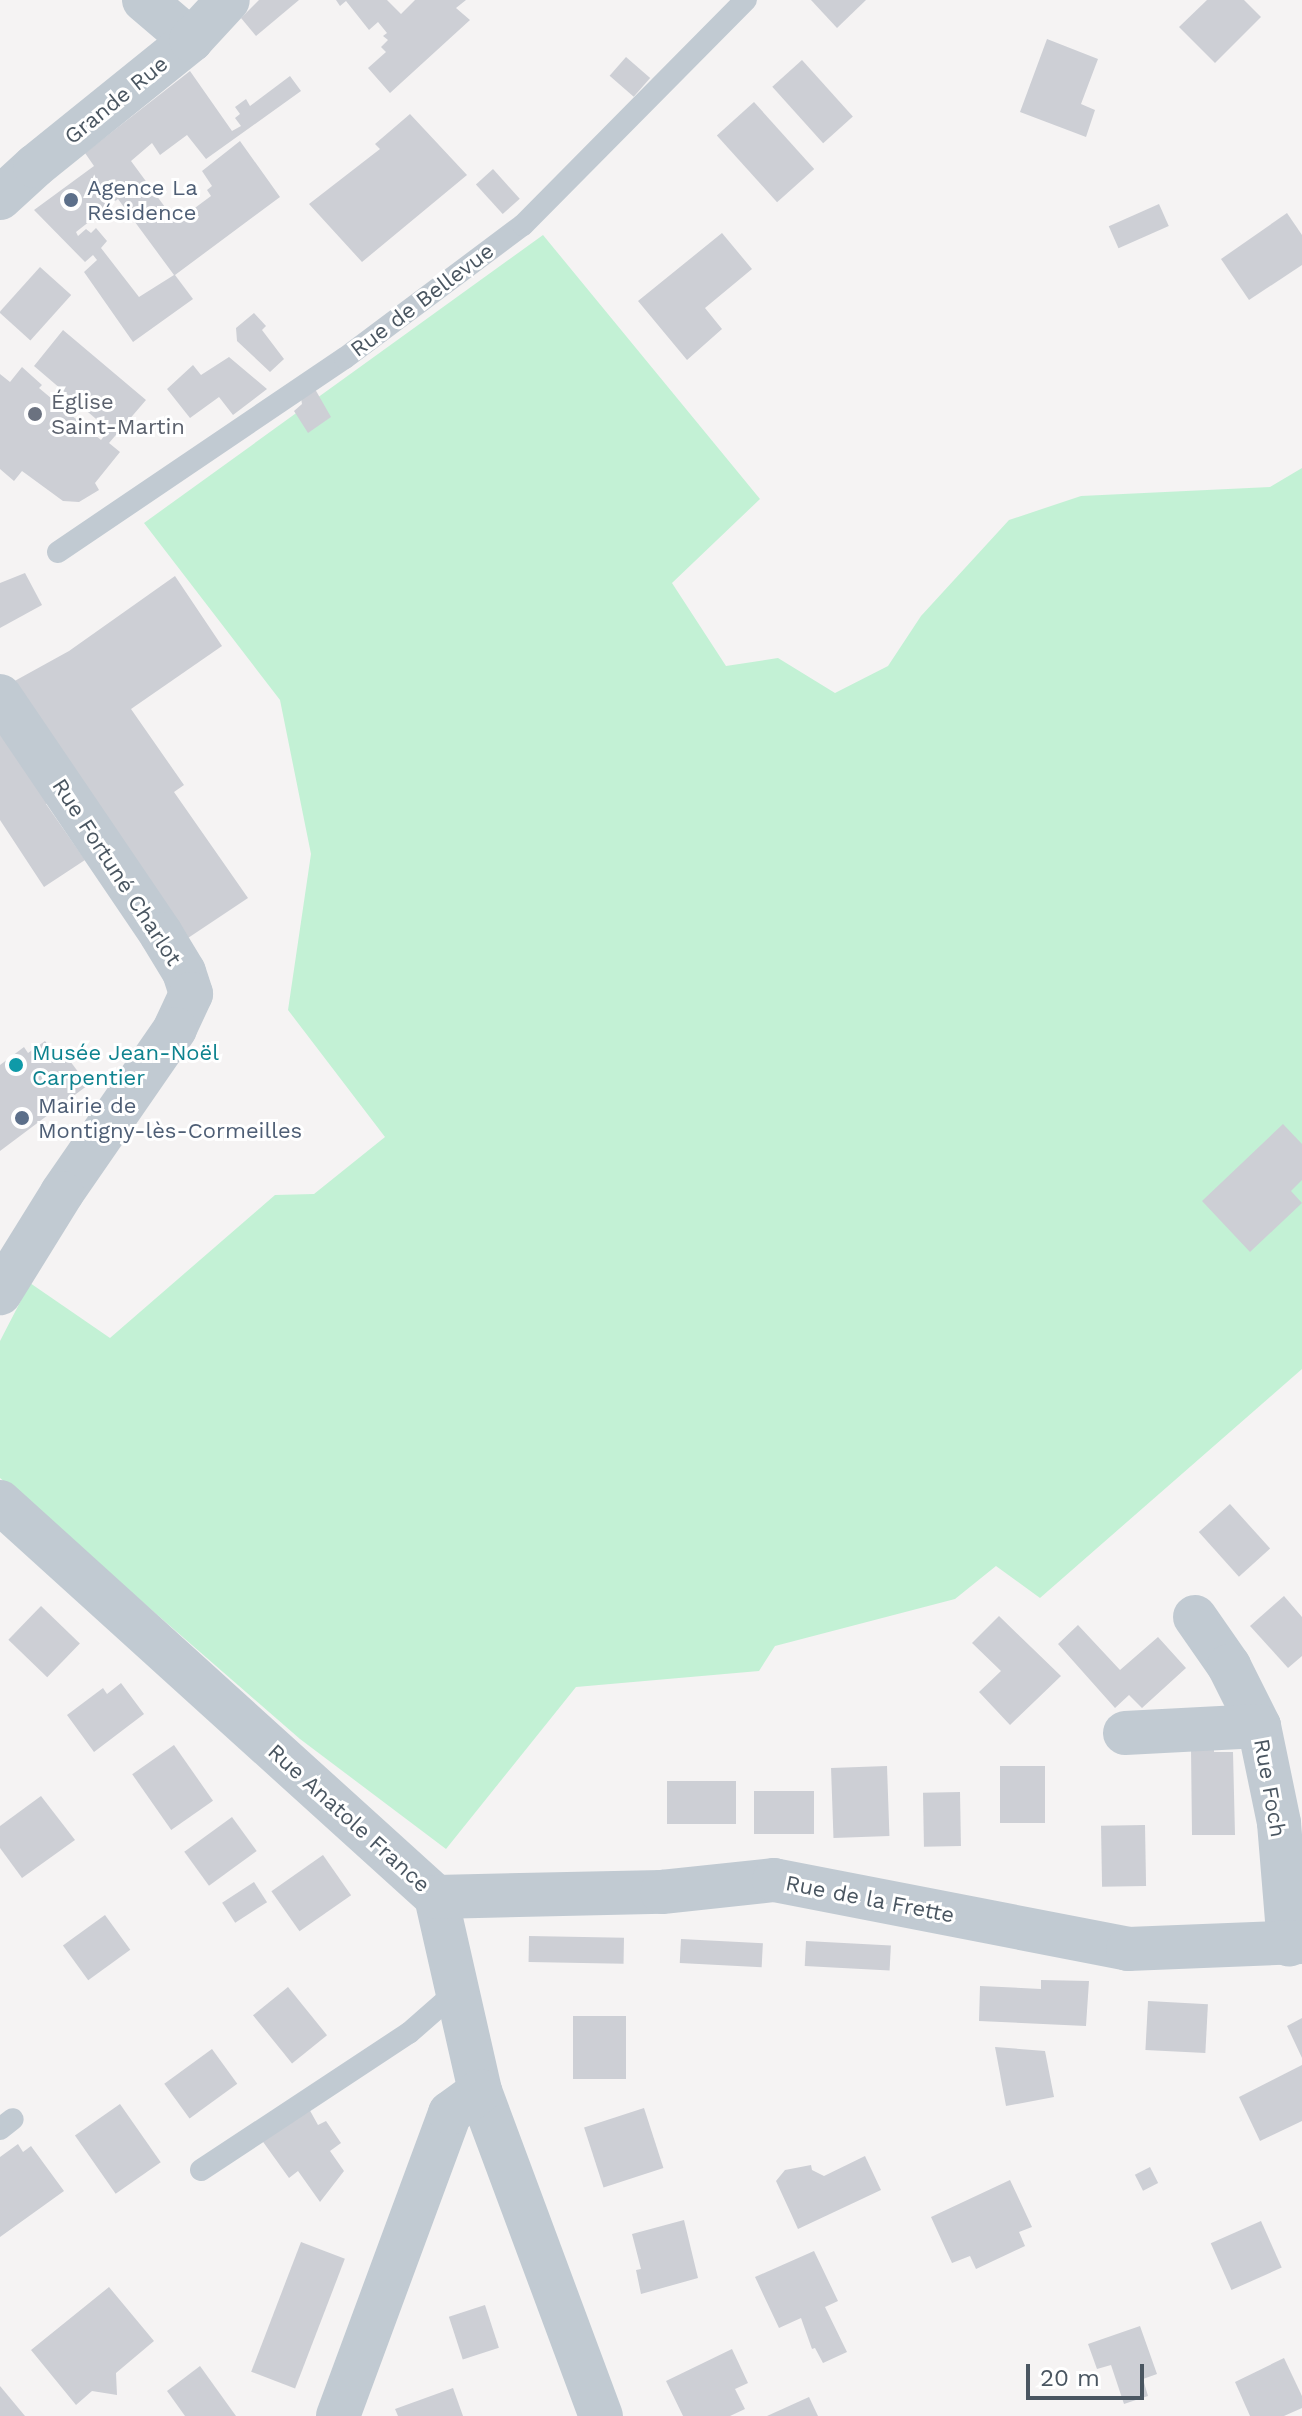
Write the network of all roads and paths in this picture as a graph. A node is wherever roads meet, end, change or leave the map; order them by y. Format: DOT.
graph roads {
  1 [pos="144,0"];
  2 [pos="228,0"];
  3 [pos="746,0"];
  4 [pos="191,40"];
  5 [pos="0,198"];
  6 [pos="58,552"];
  7 [pos="0,696"];
  8 [pos="0,1293"];
  9 [pos="0,1502"];
  10 [pos="1195,1617"];
  11 [pos="1259,1726"];
  12 [pos="1125,1733"];
  13 [pos="436,1897"];
  14 [pos="1296,1944"];
  15 [pos="457,1991"];
  16 [pos="480,2091"];
  17 [pos="201,2170"];
  18 [pos="338,2416"];
  19 [pos="601,2416"];
  1 -- 4 [label="street"];
  2 -- 4 [label="street, Grande Rue"];
  3 -- 6 [label="lane, Rue de Bellevue"];
  4 -- 5 [label="street, Grande Rue"];
  7 -- 8 [label="street, Rue Fortuné Charlot"];
  9 -- 13 [label="street, Rue Anatole France"];
  10 -- 11 [label="street, Rue Foch"];
  11 -- 12 [label="street, Rue Foch"];
  11 -- 14 [label="street, Rue Foch"];
  13 -- 14 [label="street, Rue de la Frette"];
  13 -- 15 [label="street, Rue Anatole France"];
  15 -- 16 [label="street, Rue Anatole France"];
  15 -- 17 [label="lane"];
  16 -- 18 [label="street"];
  16 -- 19 [label="street, Rue Anatole France"];
}
